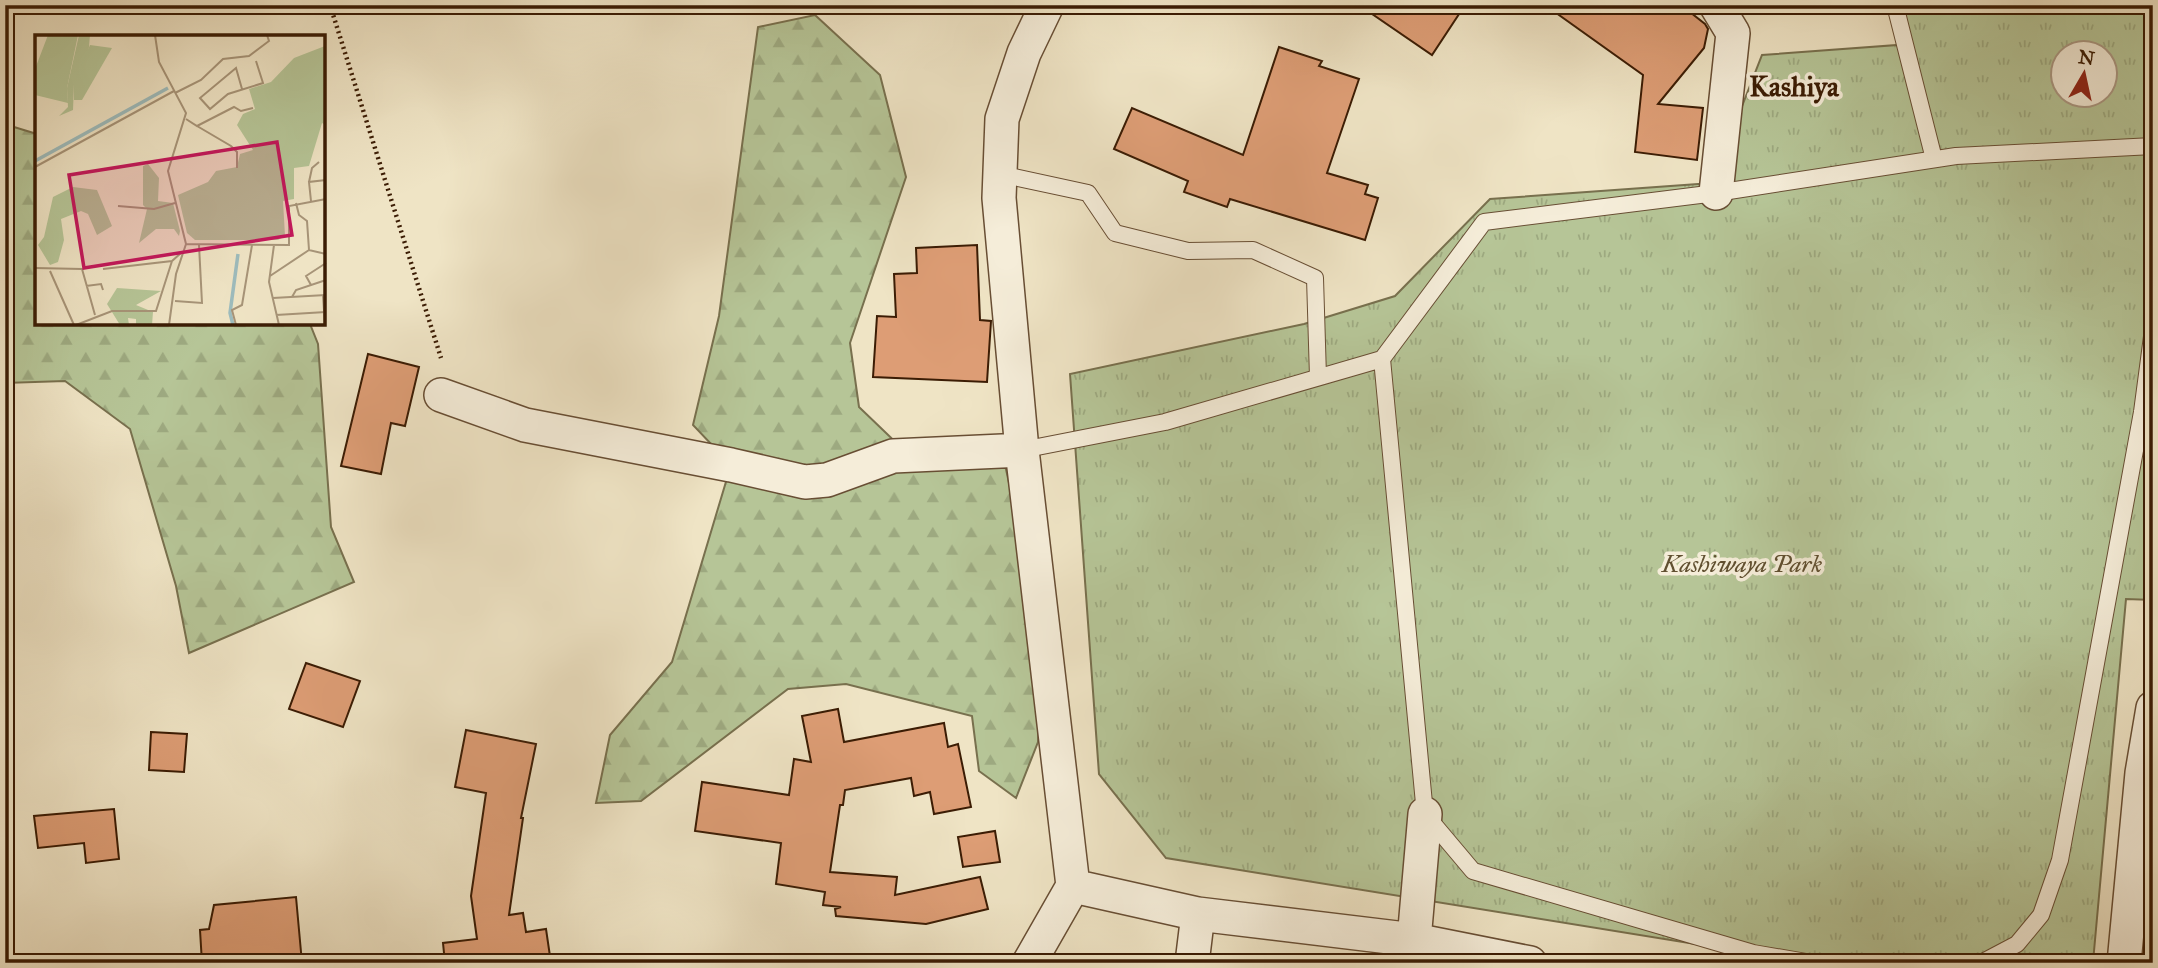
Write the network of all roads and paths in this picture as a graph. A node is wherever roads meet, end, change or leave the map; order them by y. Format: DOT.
graph roads {
  1 [pos="330,5"];
  2 [pos="1047,5"];
  3 [pos="1716,5"];
  4 [pos="1895,5"];
  5 [pos="2153,146"];
  6 [pos="1934,159"];
  7 [pos="1000,174"];
  8 [pos="1716,193"];
  9 [pos="2153,329"];
  10 [pos="1382,359"];
  11 [pos="1318,377"];
  12 [pos="441,395"];
  13 [pos="1022,450"];
  14 [pos="2153,708"];
  15 [pos="1425,814"];
  16 [pos="1073,886"];
  17 [pos="1198,914"];
  18 [pos="1414,940"];
  19 [pos="1027,957"];
  20 [pos="1192,963"];
  21 [pos="1530,963"];
  22 [pos="1812,963"];
  23 [pos="1981,963"];
  24 [pos="2124,963"];
  1 -- 12 [label="path"];
  2 -- 7 [label="street"];
  3 -- 8 [label="street"];
  4 -- 6 [label="lane"];
  5 -- 6 [label="lane"];
  6 -- 8 [label="lane"];
  7 -- 11 [label="lane"];
  7 -- 13 [label="street"];
  8 -- 10 [label="lane"];
  9 -- 23 [label="lane"];
  10 -- 11 [label="lane"];
  10 -- 15 [label="lane"];
  11 -- 13 [label="lane"];
  12 -- 13 [label="street"];
  13 -- 16 [label="street"];
  14 -- 24 [label="street"];
  15 -- 18 [label="street"];
  15 -- 22 [label="lane"];
  16 -- 17 [label="street"];
  16 -- 19 [label="street"];
  17 -- 18 [label="street"];
  17 -- 20 [label="street"];
  18 -- 21 [label="street"];
}
